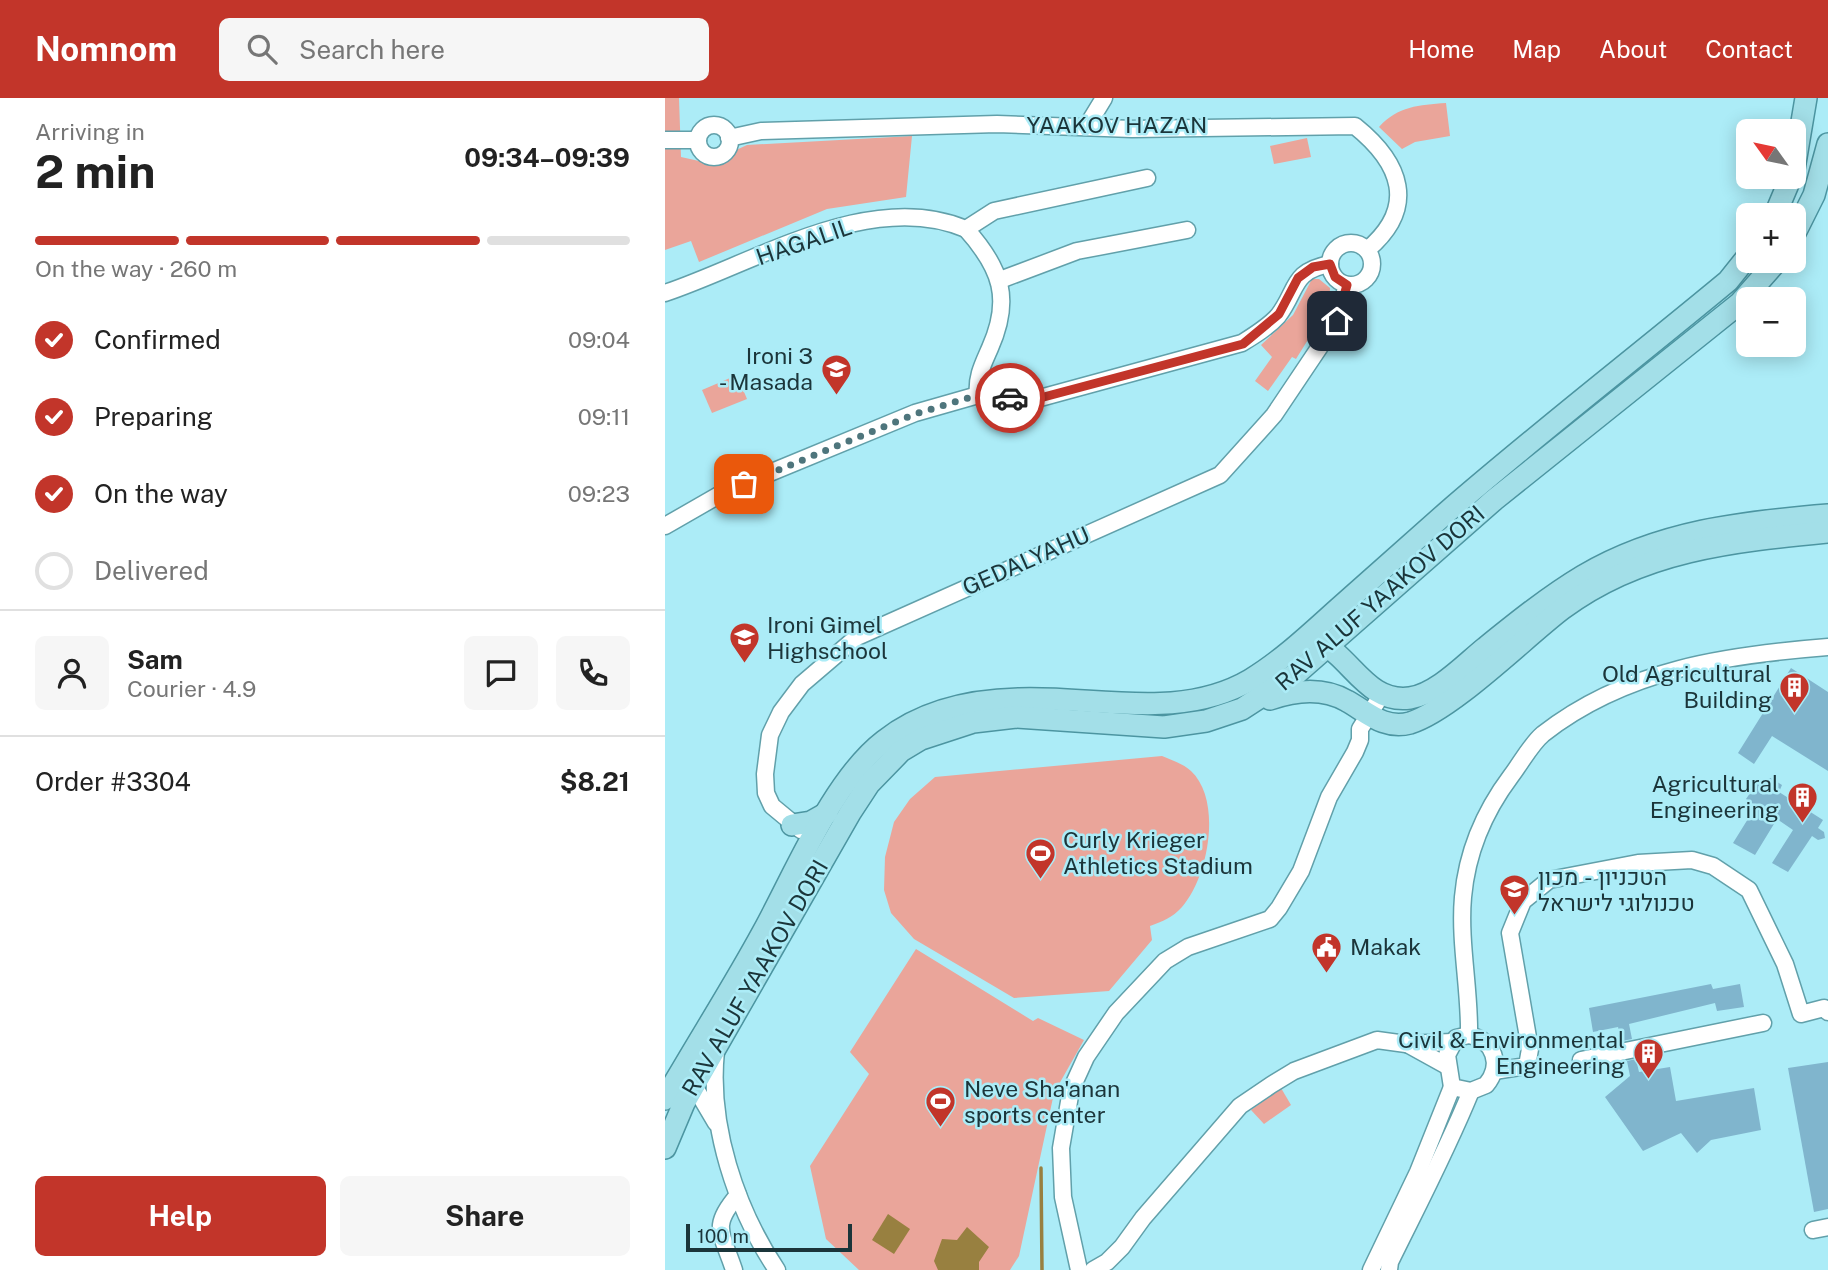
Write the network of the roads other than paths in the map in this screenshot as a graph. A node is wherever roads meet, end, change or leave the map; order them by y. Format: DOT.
graph roads {
  1 [pos="1104,98"];
  2 [pos="1806,98"];
  3 [pos="1802,119"];
  4 [pos="1087,126"];
  5 [pos="729,138"];
  6 [pos="665,140"];
  7 [pos="698,140"];
  8 [pos="1828,144"];
  9 [pos="1147,178"];
  10 [pos="1806,211"];
  11 [pos="966,229"];
  12 [pos="1187,230"];
  13 [pos="1367,250"];
  14 [pos="1330,264"];
  15 [pos="1736,271"];
  16 [pos="1766,273"];
  17 [pos="1000,280"];
  18 [pos="1347,285"];
  19 [pos="665,293"];
  20 [pos="978,395"];
  21 [pos="1828,515"];
  22 [pos="665,526"];
  23 [pos="1828,531"];
  24 [pos="1356,622"];
  25 [pos="1306,638"];
  26 [pos="1329,646"];
  27 [pos="1828,647"];
  28 [pos="1310,663"];
  29 [pos="1375,690"];
  30 [pos="1347,701"];
  31 [pos="1242,709"];
  32 [pos="1368,716"];
  33 [pos="808,834"];
  34 [pos="1828,1012"];
  35 [pos="1763,1023"];
  36 [pos="1469,1035"];
  37 [pos="1452,1042"];
  38 [pos="1406,1044"];
  39 [pos="716,1045"];
  40 [pos="691,1056"];
  41 [pos="1581,1060"];
  42 [pos="1447,1066"];
  43 [pos="1495,1071"];
  44 [pos="693,1085"];
  45 [pos="1452,1087"];
  46 [pos="1471,1091"];
  47 [pos="665,1099"];
  48 [pos="720,1130"];
  49 [pos="668,1141"];
  50 [pos="739,1195"];
  51 [pos="734,1270"];
  52 [pos="777,1270"];
  53 [pos="1079,1270"];
  54 [pos="1093,1270"];
  55 [pos="1371,1270"];
  56 [pos="1389,1270"];
  1 -- 4 [label="street"];
  2 -- 3 [label="main road"];
  4 -- 5 [label="street, YAAKOV HAZAN"];
  4 -- 13 [label="street, YAAKOV HAZAN"];
  5 -- 7 [label="street"];
  5 -- 7 [label="street"];
  6 -- 7 [label="street"];
  8 -- 10 [label="main road"];
  9 -- 11 [label="street"];
  11 -- 17 [label="street"];
  11 -- 19 [label="street, HAGALIL"];
  12 -- 17 [label="street"];
  13 -- 14 [label="street"];
  13 -- 18 [label="street"];
  14 -- 18 [label="street"];
  14 -- 20 [label="street"];
  15 -- 25 [label="main road, RAV ALUF YAAKOV DORI"];
  16 -- 24 [label="main road, RAV ALUF YAAKOV DORI"];
  17 -- 20 [label="street"];
  18 -- 33 [label="street, GEDALYAHU"];
  20 -- 22 [label="street"];
  21 -- 29 [label="main road"];
  23 -- 32 [label="main road"];
  24 -- 26 [label="main road, RAV ALUF YAAKOV DORI"];
  24 -- 29 [label="main road"];
  25 -- 26 [label="main road"];
  25 -- 28 [label="main road"];
  25 -- 33 [label="main road, RAV ALUF YAAKOV DORI"];
  26 -- 28 [label="main road, RAV ALUF YAAKOV DORI"];
  26 -- 29 [label="main road"];
  27 -- 36 [label="street"];
  28 -- 30 [label="main road"];
  28 -- 31 [label="main road, RAV ALUF YAAKOV DORI"];
  29 -- 32 [label="street"];
  30 -- 31 [label="main road"];
  30 -- 32 [label="main road"];
  31 -- 33 [label="main road, RAV ALUF YAAKOV DORI"];
  32 -- 53 [label="street"];
  33 -- 39 [label="main road, RAV ALUF YAAKOV DORI"];
  33 -- 40 [label="main road, RAV ALUF YAAKOV DORI"];
  34 -- 43 [label="street"];
  35 -- 41 [label="street"];
  36 -- 37 [label="street"];
  36 -- 43 [label="street"];
  37 -- 38 [label="street"];
  37 -- 42 [label="street"];
  38 -- 42 [label="street"];
  38 -- 54 [label="street"];
  39 -- 44 [label="main road, RAV ALUF YAAKOV DORI"];
  39 -- 48 [label="street"];
  40 -- 44 [label="street"];
  40 -- 47 [label="main road, RAV ALUF YAAKOV DORI"];
  42 -- 45 [label="street"];
  43 -- 46 [label="street"];
  44 -- 48 [label="street"];
  44 -- 49 [label="main road, RAV ALUF YAAKOV DORI"];
  45 -- 46 [label="street"];
  45 -- 55 [label="street"];
  46 -- 56 [label="street"];
  48 -- 49 [label="street"];
  48 -- 50 [label="street"];
  50 -- 51 [label="street"];
  50 -- 52 [label="street"];
}
